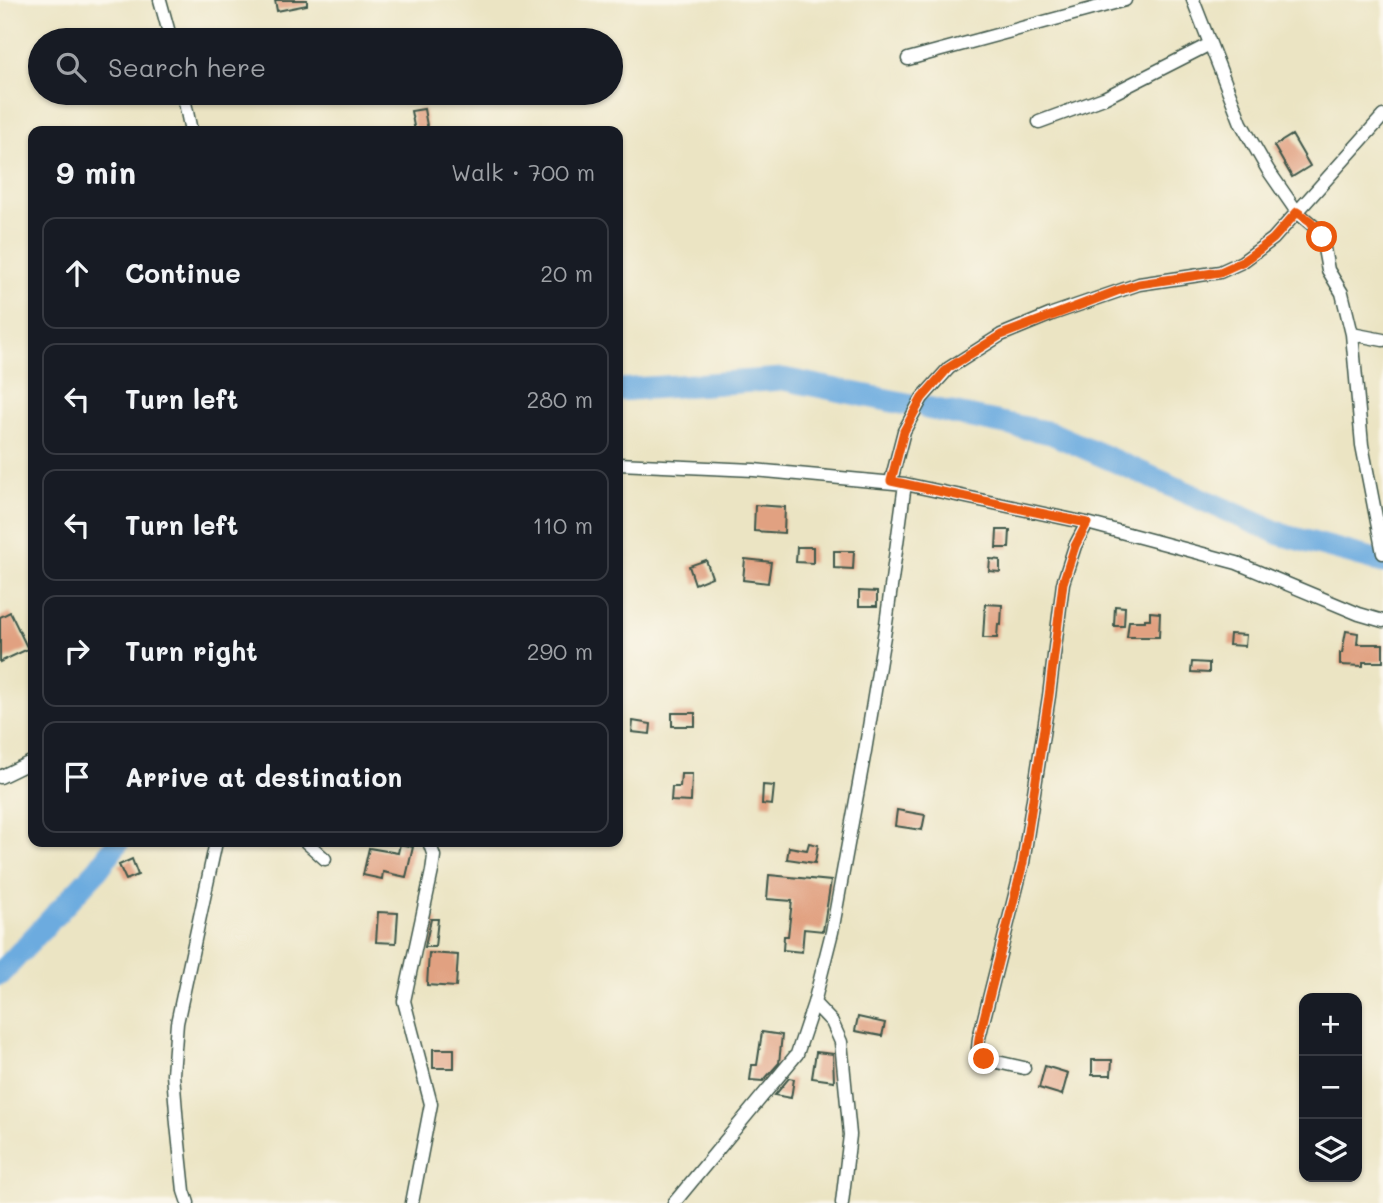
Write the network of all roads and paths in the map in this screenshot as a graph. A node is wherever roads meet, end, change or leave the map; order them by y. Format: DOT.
graph roads {
  1 [pos="160,0"];
  2 [pos="1125,0"];
  3 [pos="1193,0"];
  4 [pos="168,28"];
  5 [pos="1209,44"];
  6 [pos="908,59"];
  7 [pos="186,105"];
  8 [pos="1383,116"];
  9 [pos="1039,122"];
  10 [pos="190,126"];
  11 [pos="1297,212"];
  12 [pos="1352,334"];
  13 [pos="1383,340"];
  14 [pos="623,464"];
  15 [pos="891,481"];
  16 [pos="905,484"];
  17 [pos="1087,523"];
  18 [pos="1383,553"];
  19 [pos="1383,621"];
  20 [pos="28,763"];
  21 [pos="0,777"];
  22 [pos="215,847"];
  23 [pos="312,847"];
  24 [pos="431,847"];
  25 [pos="325,859"];
  26 [pos="814,1003"];
  27 [pos="1024,1068"];
  28 [pos="188,1203"];
  29 [pos="412,1203"];
  30 [pos="674,1203"];
  31 [pos="842,1203"];
  1 -- 4 [label="street"];
  2 -- 6 [label="street"];
  3 -- 5 [label="street"];
  5 -- 9 [label="street"];
  5 -- 11 [label="street"];
  7 -- 10 [label="street"];
  8 -- 11 [label="street"];
  11 -- 12 [label="street"];
  11 -- 15 [label="street"];
  12 -- 13 [label="street"];
  12 -- 18 [label="street"];
  14 -- 15 [label="street"];
  15 -- 16 [label="street"];
  16 -- 17 [label="street"];
  16 -- 26 [label="street"];
  17 -- 19 [label="street"];
  17 -- 27 [label="street"];
  20 -- 21 [label="street"];
  22 -- 28 [label="street"];
  23 -- 25 [label="street"];
  24 -- 29 [label="street"];
  26 -- 30 [label="street"];
  26 -- 31 [label="street"];
}
